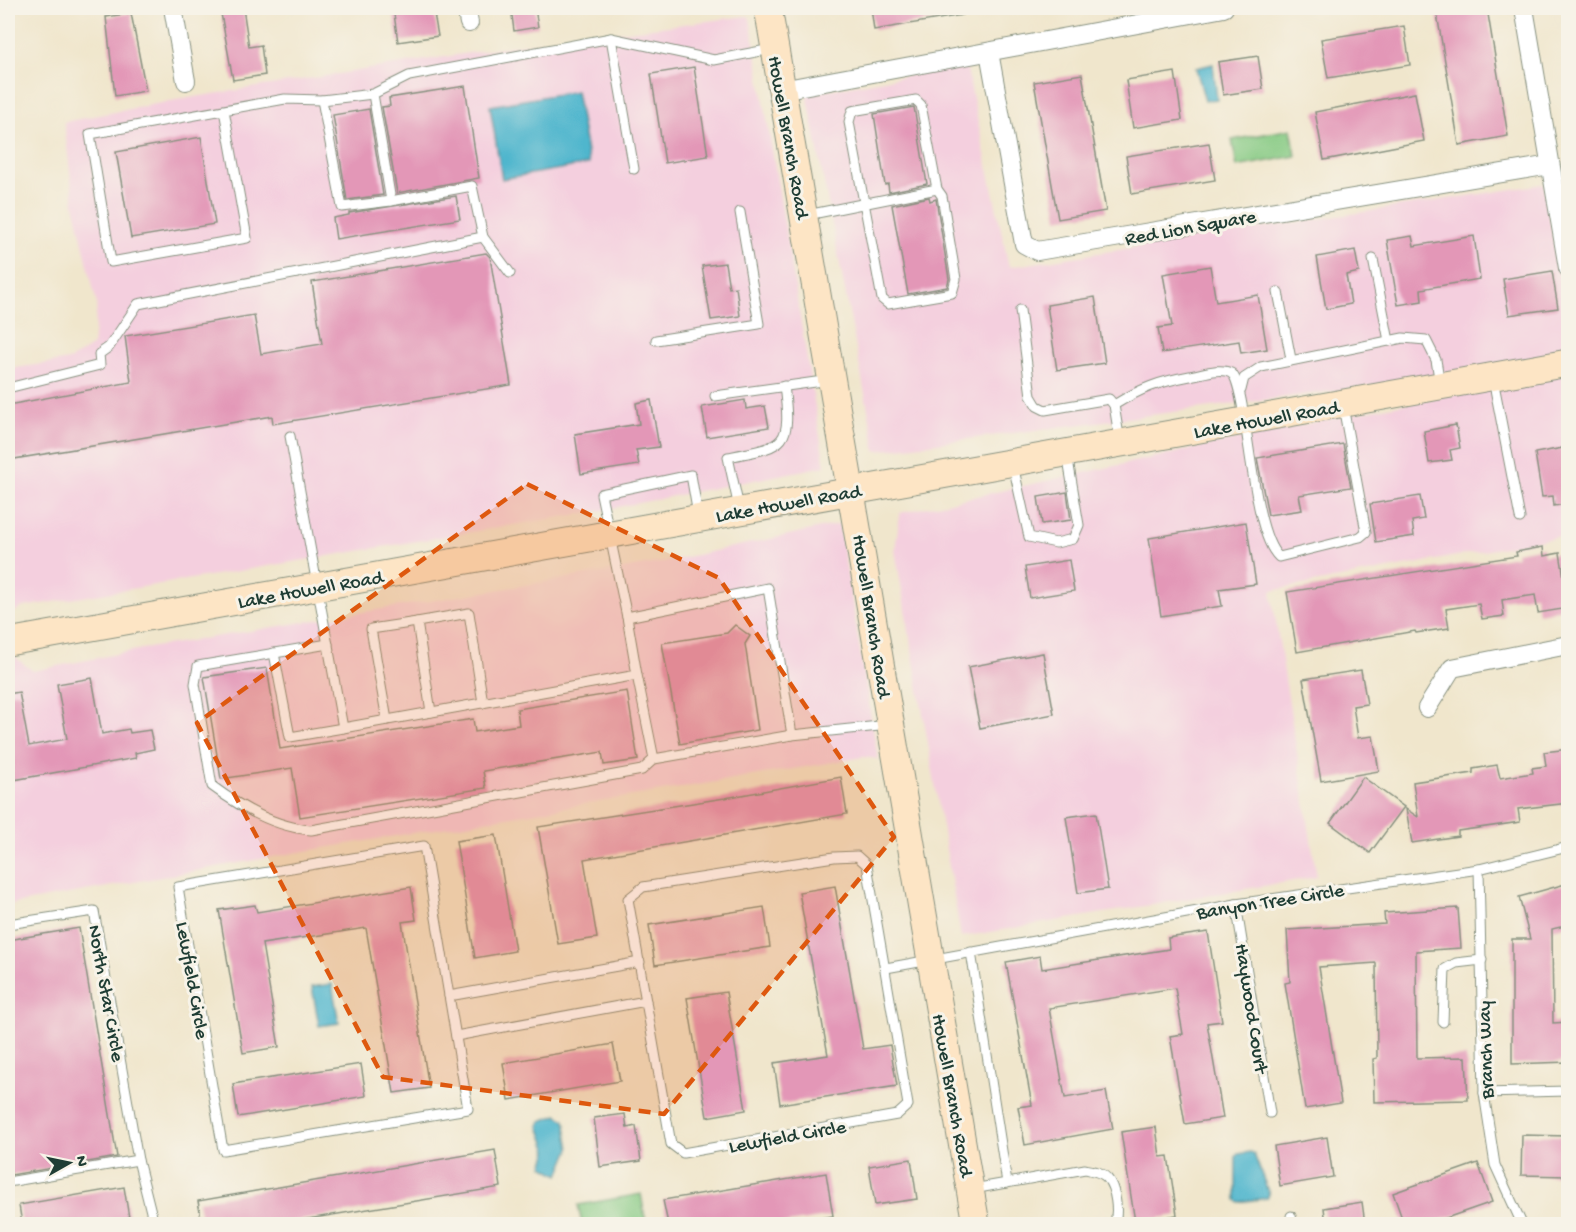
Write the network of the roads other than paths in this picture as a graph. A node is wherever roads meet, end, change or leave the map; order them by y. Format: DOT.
graph roads {
  1 [pos="173,8"];
  2 [pos="768,8"];
  3 [pos="1224,8"];
  4 [pos="1524,8"];
  5 [pos="611,38"];
  6 [pos="775,49"];
  7 [pos="989,52"];
  8 [pos="186,81"];
  9 [pos="781,90"];
  10 [pos="374,94"];
  11 [pos="322,100"];
  12 [pos="224,110"];
  13 [pos="1550,165"];
  14 [pos="634,169"];
  15 [pos="937,189"];
  16 [pos="391,201"];
  17 [pos="865,203"];
  18 [pos="740,212"];
  19 [pos="804,215"];
  20 [pos="483,237"];
  21 [pos="1373,259"];
  22 [pos="1569,268"];
  23 [pos="510,273"];
  24 [pos="1278,292"];
  25 [pos="1020,310"];
  26 [pos="656,340"];
  27 [pos="1389,341"];
  28 [pos="1291,360"];
  29 [pos="1568,364"];
  30 [pos="1492,377"];
  31 [pos="833,379"];
  32 [pos="784,386"];
  33 [pos="1440,386"];
  34 [pos="8,388"];
  35 [pos="1240,392"];
  36 [pos="715,396"];
  37 [pos="1114,405"];
  38 [pos="1344,413"];
  39 [pos="1245,434"];
  40 [pos="290,436"];
  41 [pos="1120,444"];
  42 [pos="1067,453"];
  43 [pos="1012,463"];
  44 [pos="853,490"];
  45 [pos="739,510"];
  46 [pos="698,518"];
  47 [pos="1520,518"];
  48 [pos="608,534"];
  49 [pos="317,588"];
  50 [pos="627,617"];
  51 [pos="417,622"];
  52 [pos="8,642"];
  53 [pos="328,644"];
  54 [pos="1569,645"];
  55 [pos="274,653"];
  56 [pos="637,675"];
  57 [pos="483,703"];
  58 [pos="1427,708"];
  59 [pos="431,712"];
  60 [pos="387,720"];
  61 [pos="891,725"];
  62 [pos="343,728"];
  63 [pos="792,735"];
  64 [pos="654,759"];
  65 [pos="1569,847"];
  66 [pos="1479,869"];
  67 [pos="1236,904"];
  68 [pos="8,924"];
  69 [pos="971,952"];
  70 [pos="930,960"];
  71 [pos="1482,960"];
  72 [pos="640,962"];
  73 [pos="886,968"];
  74 [pos="449,996"];
  75 [pos="646,1001"];
  76 [pos="1443,1022"];
  77 [pos="456,1036"];
  78 [pos="1569,1091"];
  79 [pos="1484,1093"];
  80 [pos="1270,1113"];
  81 [pos="138,1160"];
  82 [pos="8,1182"];
  83 [pos="1007,1183"];
  84 [pos="970,1189"];
  85 [pos="970,1223"];
  86 [pos="154,1224"];
  87 [pos="1114,1224"];
  88 [pos="1522,1224"];
  1 -- 8 [label="street"];
  2 -- 6 [label="street, Howell Branch Road"];
  3 -- 7 [label="street"];
  4 -- 13 [label="street"];
  5 -- 6 [label="lane"];
  5 -- 10 [label="lane"];
  5 -- 14 [label="lane"];
  6 -- 9 [label="street, Howell Branch Road"];
  7 -- 9 [label="street"];
  7 -- 13 [label="street, Red Lion Square"];
  9 -- 19 [label="street, Howell Branch Road"];
  10 -- 11 [label="lane"];
  10 -- 16 [label="lane"];
  11 -- 12 [label="lane"];
  11 -- 16 [label="lane"];
  12 -- 12 [label="lane"];
  13 -- 22 [label="street"];
  15 -- 17 [label="lane"];
  15 -- 17 [label="lane"];
  15 -- 17 [label="lane"];
  16 -- 20 [label="lane"];
  17 -- 19 [label="lane"];
  18 -- 26 [label="lane"];
  19 -- 31 [label="street, Howell Branch Road"];
  20 -- 23 [label="lane"];
  20 -- 34 [label="lane"];
  21 -- 27 [label="lane"];
  24 -- 28 [label="lane"];
  25 -- 37 [label="lane"];
  27 -- 28 [label="lane"];
  27 -- 33 [label="lane"];
  28 -- 35 [label="lane"];
  29 -- 30 [label="street, Lake Howell Road"];
  30 -- 33 [label="street, Lake Howell Road"];
  30 -- 47 [label="lane"];
  31 -- 32 [label="lane"];
  31 -- 44 [label="street, Howell Branch Road"];
  32 -- 36 [label="lane"];
  32 -- 45 [label="lane"];
  33 -- 38 [label="street, Lake Howell Road"];
  35 -- 37 [label="lane"];
  35 -- 39 [label="lane"];
  37 -- 41 [label="lane"];
  38 -- 39 [label="street, Lake Howell Road"];
  38 -- 39 [label="lane"];
  39 -- 41 [label="street, Lake Howell Road"];
  40 -- 49 [label="lane"];
  41 -- 42 [label="street, Lake Howell Road"];
  42 -- 43 [label="street, Lake Howell Road"];
  42 -- 43 [label="lane"];
  43 -- 44 [label="street, Lake Howell Road"];
  44 -- 45 [label="street, Lake Howell Road"];
  44 -- 61 [label="street, Howell Branch Road"];
  45 -- 46 [label="street, Lake Howell Road"];
  46 -- 48 [label="street, Lake Howell Road"];
  46 -- 48 [label="lane"];
  48 -- 49 [label="street, Lake Howell Road"];
  48 -- 50 [label="lane"];
  49 -- 52 [label="street, Lake Howell Road"];
  49 -- 53 [label="lane"];
  50 -- 56 [label="lane"];
  50 -- 63 [label="lane"];
  51 -- 57 [label="lane"];
  51 -- 59 [label="lane"];
  51 -- 60 [label="lane"];
  53 -- 55 [label="lane"];
  53 -- 62 [label="lane"];
  54 -- 58 [label="street"];
  55 -- 62 [label="lane"];
  55 -- 64 [label="lane"];
  56 -- 57 [label="lane"];
  56 -- 64 [label="lane"];
  57 -- 59 [label="lane"];
  59 -- 60 [label="lane"];
  60 -- 62 [label="lane"];
  61 -- 63 [label="lane"];
  61 -- 70 [label="street, Howell Branch Road"];
  63 -- 64 [label="lane"];
  65 -- 66 [label="lane, Banyon Tree Circle"];
  66 -- 67 [label="lane, Banyon Tree Circle"];
  66 -- 71 [label="lane, Branch Way"];
  67 -- 69 [label="lane, Banyon Tree Circle"];
  67 -- 80 [label="lane, Haywood Court"];
  68 -- 81 [label="lane, North Star Circle"];
  69 -- 70 [label="lane, Banyon Tree Circle"];
  69 -- 83 [label="lane"];
  70 -- 73 [label="lane"];
  70 -- 84 [label="street, Howell Branch Road"];
  71 -- 76 [label="lane"];
  71 -- 79 [label="lane, Branch Way"];
  72 -- 73 [label="lane, Lewfield Circle"];
  72 -- 74 [label="lane"];
  72 -- 75 [label="lane, Lewfield Circle"];
  73 -- 75 [label="lane, Lewfield Circle"];
  74 -- 77 [label="lane, Lewfield Circle"];
  74 -- 77 [label="lane, Lewfield Circle"];
  75 -- 77 [label="lane"];
  78 -- 79 [label="lane"];
  79 -- 88 [label="lane, Branch Way"];
  81 -- 82 [label="lane"];
  81 -- 86 [label="lane, North Star Circle"];
  83 -- 84 [label="lane"];
  83 -- 87 [label="lane"];
  84 -- 85 [label="street, Howell Branch Road"];
}
